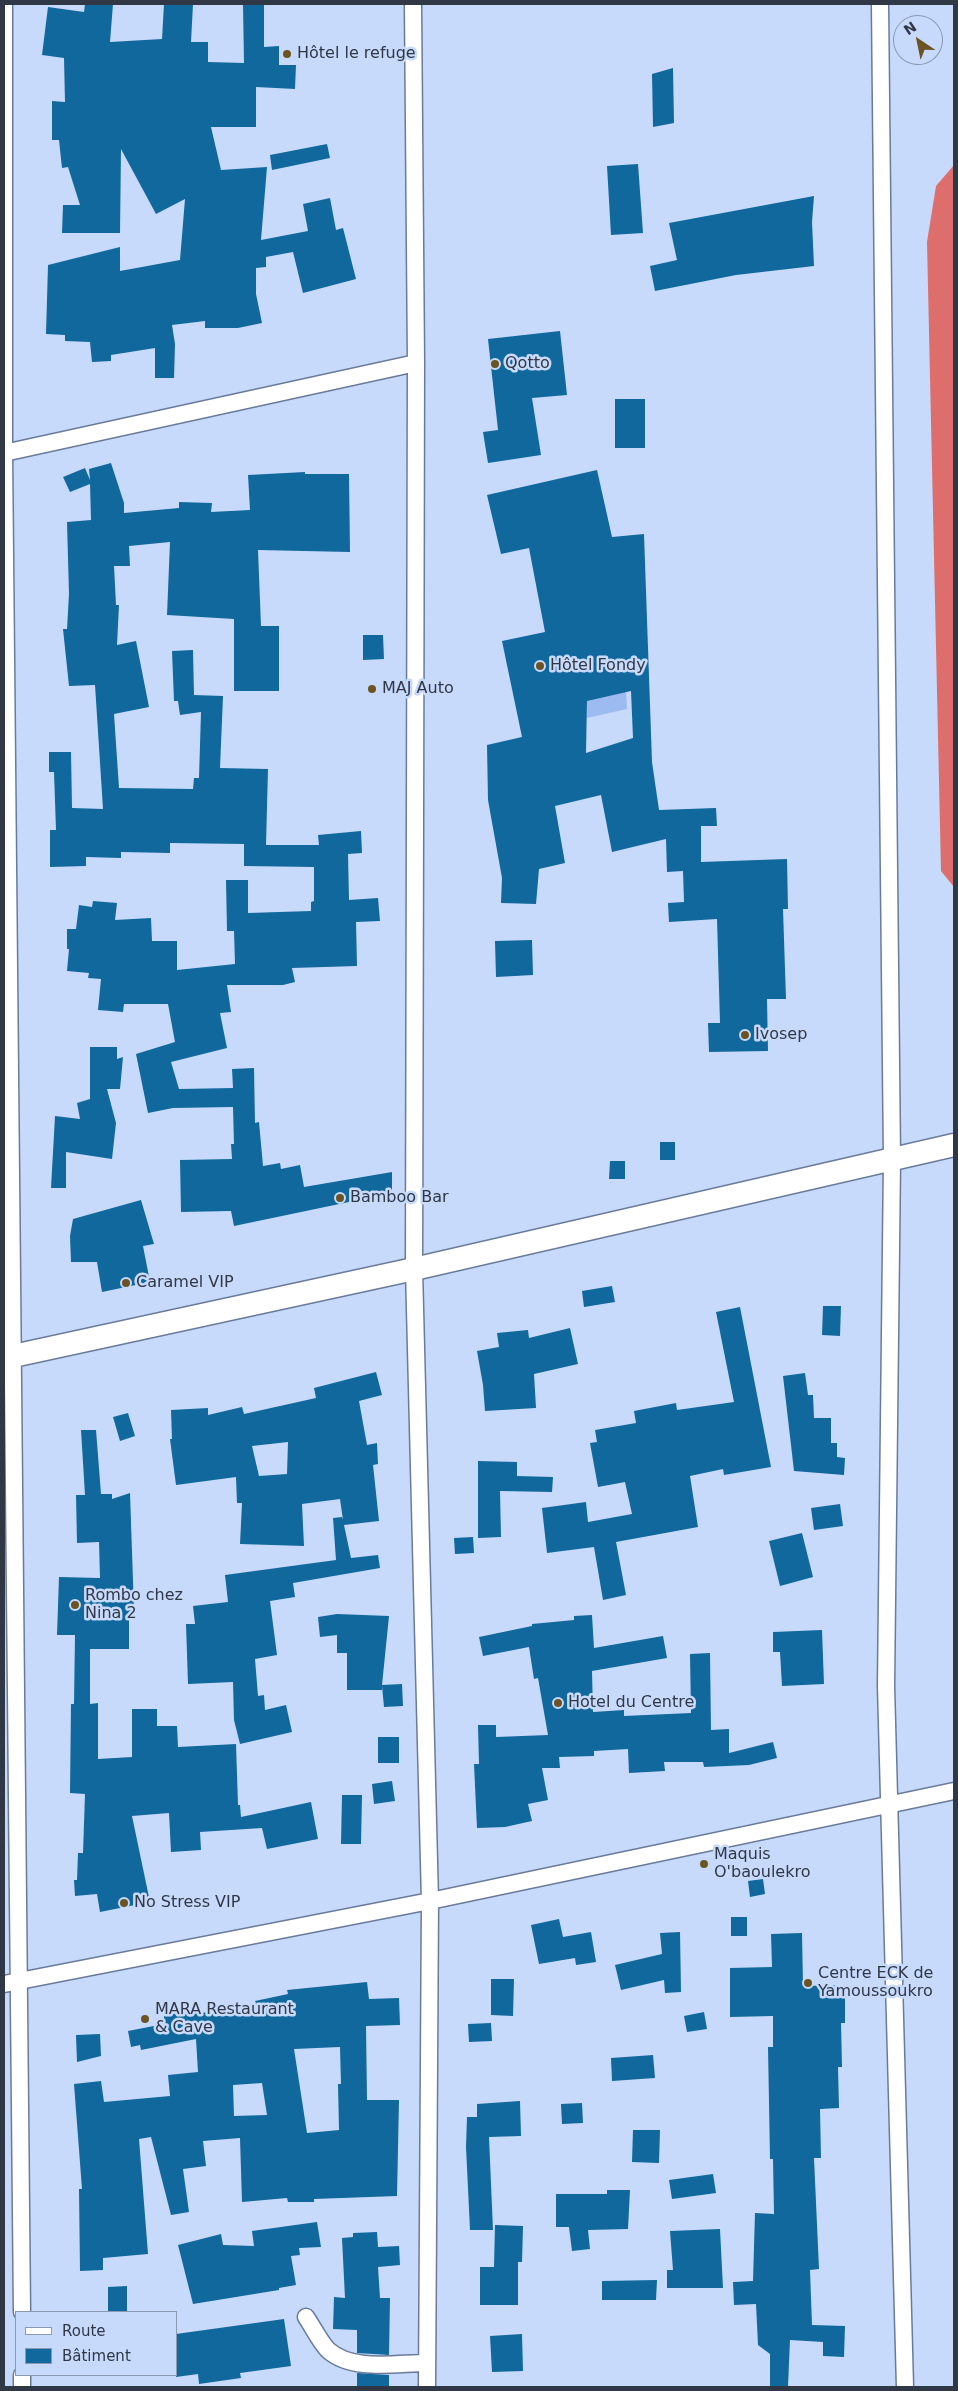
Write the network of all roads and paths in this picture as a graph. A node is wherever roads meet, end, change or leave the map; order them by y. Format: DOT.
graph roads {
  1 [pos="4,4"];
  2 [pos="413,4"];
  3 [pos="880,4"];
  4 [pos="416,363"];
  5 [pos="4,453"];
  6 [pos="954,1144"];
  7 [pos="892,1160"];
  8 [pos="414,1269"];
  9 [pos="9,1357"];
  10 [pos="954,1791"];
  11 [pos="889,1806"];
  12 [pos="430,1901"];
  13 [pos="20,1981"];
  14 [pos="4,1984"];
  15 [pos="22,2311"];
  16 [pos="306,2318"];
  17 [pos="427,2363"];
  18 [pos="427,2387"];
  19 [pos="905,2387"];
  1 -- 5 [label="street"];
  2 -- 4 [label="street"];
  3 -- 7 [label="street"];
  4 -- 5 [label="street"];
  4 -- 8 [label="street"];
  5 -- 9 [label="street"];
  6 -- 7 [label="street"];
  7 -- 8 [label="street"];
  7 -- 11 [label="street"];
  8 -- 9 [label="street"];
  8 -- 12 [label="street"];
  9 -- 13 [label="street"];
  10 -- 11 [label="street"];
  11 -- 12 [label="street"];
  11 -- 19 [label="street"];
  12 -- 13 [label="street"];
  12 -- 17 [label="street"];
  13 -- 14 [label="street"];
  13 -- 15 [label="street"];
  16 -- 17 [label="street"];
  17 -- 18 [label="street"];
}
